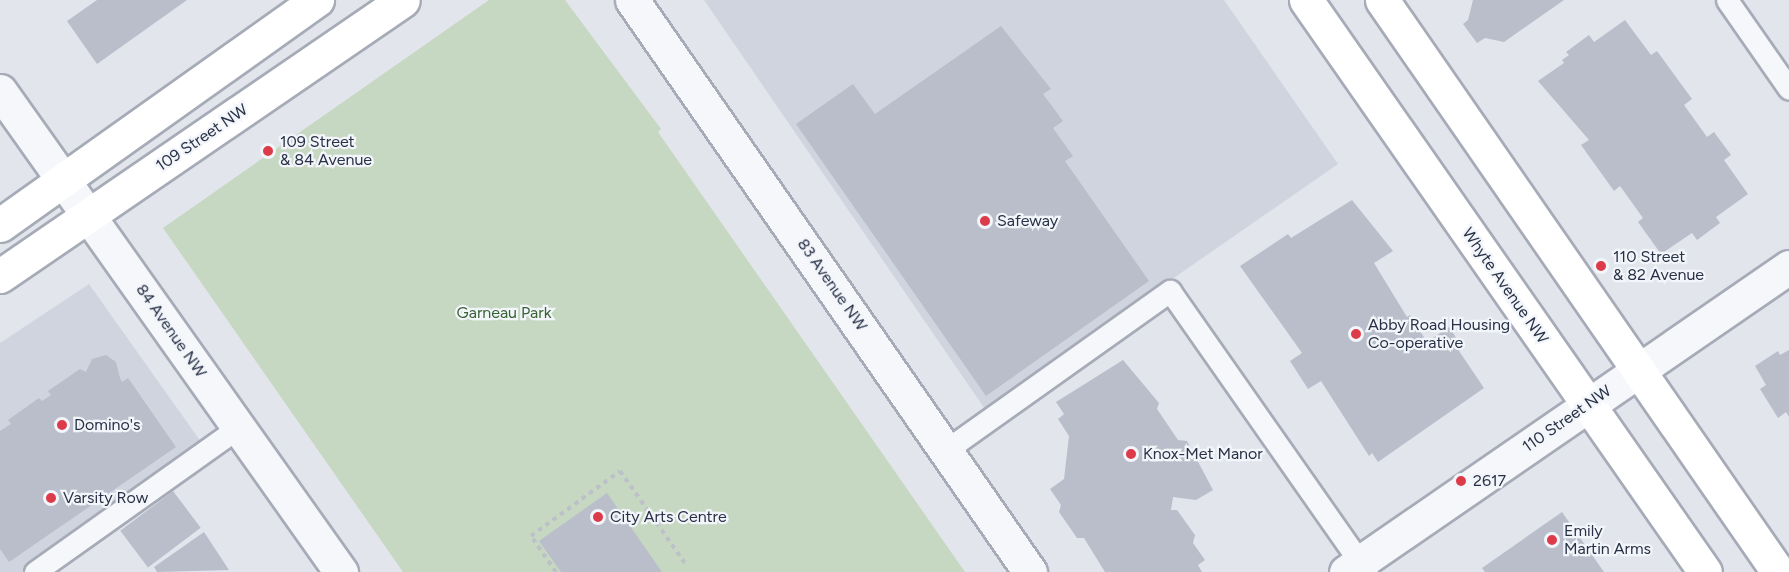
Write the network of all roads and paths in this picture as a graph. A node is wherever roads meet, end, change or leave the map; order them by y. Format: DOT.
graph roads {
  1 [pos="403,0"];
  2 [pos="632,0"];
  3 [pos="1306,0"];
  4 [pos="1382,0"];
  5 [pos="1727,0"];
  6 [pos="298,5"];
  7 [pos="1789,89"];
  8 [pos="0,91"];
  9 [pos="64,180"];
  10 [pos="89,215"];
  11 [pos="0,225"];
  12 [pos="1789,267"];
  13 [pos="0,276"];
  14 [pos="1637,370"];
  15 [pos="1588,404"];
  16 [pos="239,426"];
  17 [pos="946,450"];
  18 [pos="685,563"];
  19 [pos="1358,569"];
  20 [pos="34,572"];
  21 [pos="341,572"];
  22 [pos="556,572"];
  23 [pos="1030,572"];
  24 [pos="1705,572"];
  25 [pos="1778,572"];
  1 -- 10 [label="main road, 109 Street NW"];
  2 -- 17 [label="street, 83 Avenue NW"];
  3 -- 15 [label="main road, Whyte Avenue NW"];
  4 -- 14 [label="main road"];
  5 -- 7 [label="lane"];
  6 -- 9 [label="main road"];
  8 -- 9 [label="street, 84 Avenue NW"];
  9 -- 10 [label="street, 84 Avenue NW"];
  9 -- 11 [label="main road"];
  10 -- 13 [label="main road, 109 Street NW"];
  10 -- 16 [label="street, 84 Avenue NW"];
  12 -- 14 [label="street, 110 Street NW"];
  14 -- 15 [label="street, 110 Street NW"];
  14 -- 25 [label="main road"];
  15 -- 19 [label="street, 110 Street NW"];
  15 -- 24 [label="main road, Whyte Avenue NW"];
  16 -- 20 [label="lane"];
  16 -- 21 [label="street, 84 Avenue NW"];
  17 -- 19 [label="lane"];
  17 -- 23 [label="street, 83 Avenue NW"];
  18 -- 22 [label="path"];
}
